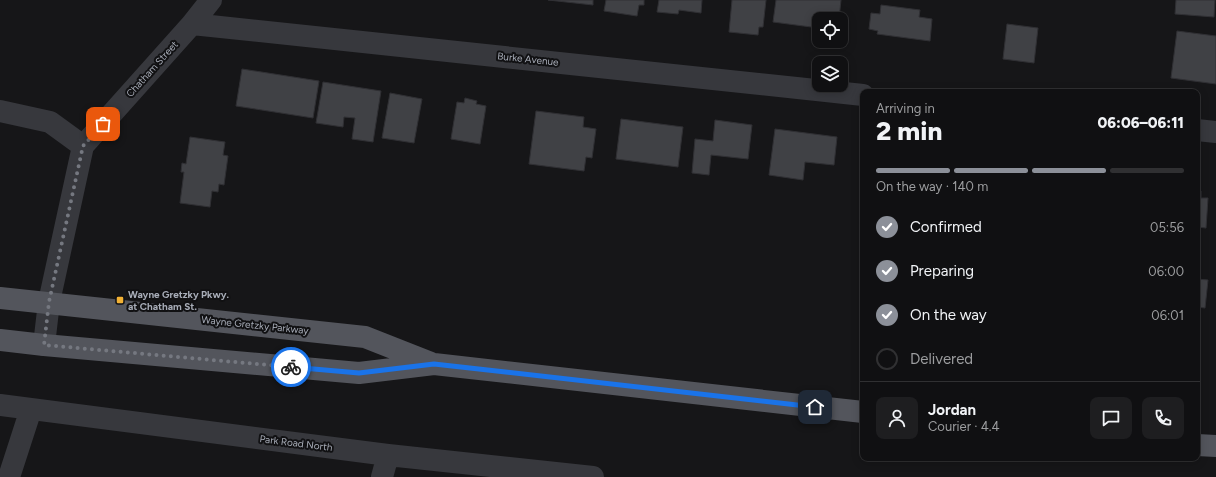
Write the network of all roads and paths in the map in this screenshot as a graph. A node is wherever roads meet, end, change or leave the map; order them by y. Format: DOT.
graph roads {
  1 [pos="211,0"];
  2 [pos="192,24"];
  3 [pos="860,95"];
  4 [pos="0,111"];
  5 [pos="1200,130"];
  6 [pos="1216,132"];
  7 [pos="83,146"];
  8 [pos="0,298"];
  9 [pos="49,302"];
  10 [pos="0,340"];
  11 [pos="44,345"];
  12 [pos="434,364"];
  13 [pos="0,405"];
  14 [pos="31,408"];
  15 [pos="860,412"];
  16 [pos="1200,445"];
  17 [pos="1216,446"];
  18 [pos="388,456"];
  19 [pos="9,477"];
  20 [pos="382,477"];
  21 [pos="593,477"];
  1 -- 2 [label="street, Chatham Street"];
  2 -- 3 [label="street, Burke Avenue"];
  2 -- 7 [label="street, Chatham Street"];
  4 -- 7 [label="street"];
  5 -- 6 [label="street"];
  7 -- 9 [label="street, Chatham Street"];
  8 -- 9 [label="main road, Wayne Gretzky Parkway"];
  9 -- 11 [label="street, Chatham Street"];
  9 -- 12 [label="main road, Wayne Gretzky Parkway"];
  10 -- 11 [label="main road, Wayne Gretzky Parkway"];
  11 -- 12 [label="main road, Wayne Gretzky Parkway"];
  12 -- 15 [label="main road, Wayne Gretzky Parkway"];
  13 -- 14 [label="street, Park Road North"];
  14 -- 18 [label="street, Park Road North"];
  14 -- 19 [label="street"];
  16 -- 17 [label="main road"];
  18 -- 20 [label="street"];
  18 -- 21 [label="street, Park Road North"];
}
